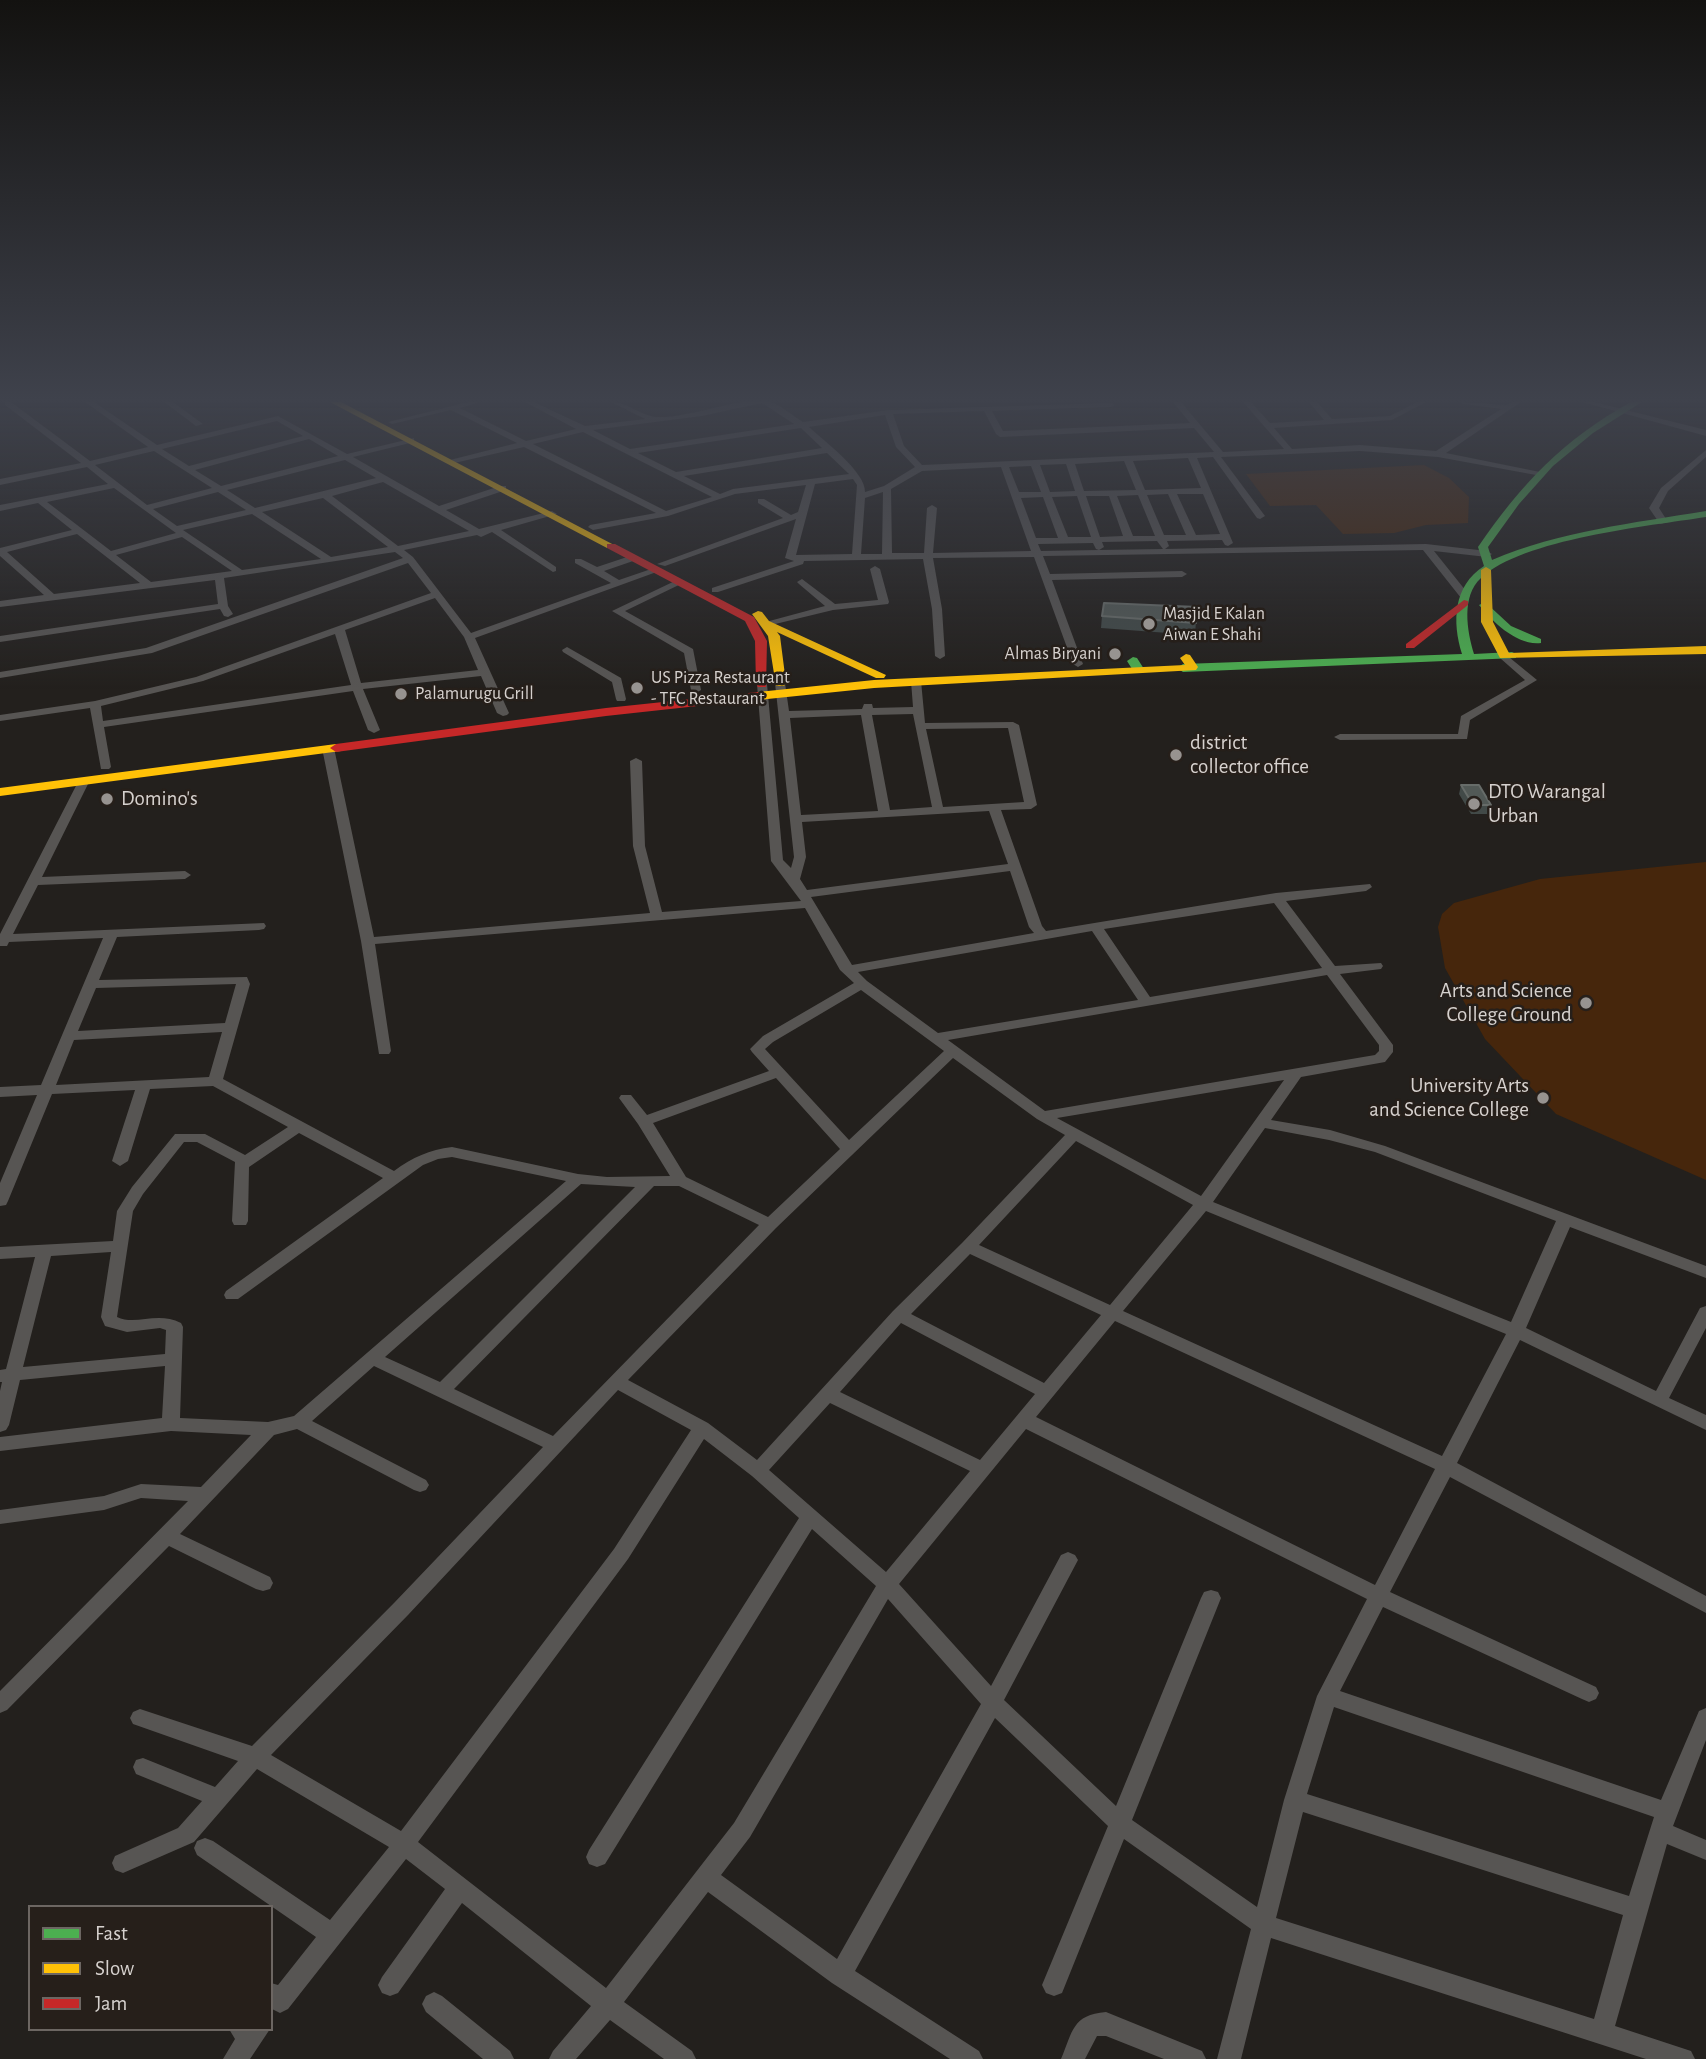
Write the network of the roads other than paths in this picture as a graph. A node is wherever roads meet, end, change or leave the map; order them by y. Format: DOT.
graph roads {
  1 [pos="49,498"];
  2 [pos="134,498"];
  3 [pos="186,498"];
  4 [pos="234,498"];
  5 [pos="312,498"];
  6 [pos="329,498"];
  7 [pos="421,498"];
  8 [pos="473,498"];
  9 [pos="522,498"];
  10 [pos="535,498"];
  11 [pos="633,498"];
  12 [pos="719,498"];
  13 [pos="806,498"];
  14 [pos="859,498"];
  15 [pos="887,498"];
  16 [pos="1017,498"];
  17 [pos="1050,498"];
  18 [pos="1082,498"];
  19 [pos="1114,498"];
  20 [pos="1144,498"];
  21 [pos="1174,498"];
  22 [pos="1210,498"];
  23 [pos="1247,498"];
  24 [pos="1518,498"];
  25 [pos="1531,498"];
  26 [pos="1660,498"];
  27 [pos="39,500"];
  28 [pos="761,501"];
  29 [pos="0,508"];
  30 [pos="146,508"];
  31 [pos="932,508"];
  32 [pos="440,509"];
  33 [pos="253,512"];
  34 [pos="552,514"];
  35 [pos="665,514"];
  36 [pos="802,514"];
  37 [pos="1706,514"];
  38 [pos="1259,516"];
  39 [pos="790,518"];
  40 [pos="1663,523"];
  41 [pos="593,527"];
  42 [pos="495,530"];
  43 [pos="79,531"];
  44 [pos="180,532"];
  45 [pos="481,534"];
  46 [pos="1192,537"];
  47 [pos="1226,537"];
  48 [pos="1160,538"];
  49 [pos="1129,539"];
  50 [pos="1064,540"];
  51 [pos="1096,540"];
  52 [pos="1034,541"];
  53 [pos="1426,547"];
  54 [pos="400,550"];
  55 [pos="0,551"];
  56 [pos="1232,551"];
  57 [pos="1166,552"];
  58 [pos="1101,553"];
  59 [pos="109,554"];
  60 [pos="1039,554"];
  61 [pos="887,557"];
  62 [pos="928,557"];
  63 [pos="633,558"];
  64 [pos="817,558"];
  65 [pos="856,558"];
  66 [pos="328,559"];
  67 [pos="410,559"];
  68 [pos="578,561"];
  69 [pos="1487,561"];
  70 [pos="659,567"];
  71 [pos="553,569"];
  72 [pos="875,569"];
  73 [pos="596,571"];
  74 [pos="239,572"];
  75 [pos="1182,574"];
  76 [pos="219,575"];
  77 [pos="1046,577"];
  78 [pos="615,581"];
  79 [pos="680,582"];
  80 [pos="802,582"];
  81 [pos="149,585"];
  82 [pos="715,590"];
  83 [pos="438,594"];
  84 [pos="52,597"];
  85 [pos="1464,600"];
  86 [pos="0,604"];
  87 [pos="1485,605"];
  88 [pos="223,606"];
  89 [pos="833,607"];
  90 [pos="232,620"];
  91 [pos="768,623"];
  92 [pos="339,629"];
  93 [pos="469,637"];
  94 [pos="0,639"];
  95 [pos="1537,641"];
  96 [pos="1706,641"];
  97 [pos="1410,646"];
  98 [pos="1499,649"];
  99 [pos="567,650"];
  100 [pos="1465,650"];
  101 [pos="1706,650"];
  102 [pos="940,656"];
  103 [pos="1189,662"];
  104 [pos="1078,664"];
  105 [pos="1135,665"];
  106 [pos="486,672"];
  107 [pos="0,675"];
  108 [pos="880,675"];
  109 [pos="916,681"];
  110 [pos="357,687"];
  111 [pos="780,688"];
  112 [pos="763,689"];
  113 [pos="696,690"];
  114 [pos="621,699"];
  115 [pos="96,704"];
  116 [pos="867,709"];
  117 [pos="919,710"];
  118 [pos="503,713"];
  119 [pos="783,715"];
  120 [pos="0,718"];
  121 [pos="98,725"];
  122 [pos="920,726"];
  123 [pos="374,730"];
  124 [pos="1340,737"];
  125 [pos="328,748"];
  126 [pos="636,761"];
  127 [pos="105,767"];
  128 [pos="0,781"];
  129 [pos="83,782"];
  130 [pos="0,792"];
  131 [pos="994,807"];
  132 [pos="937,809"];
  133 [pos="884,812"];
  134 [pos="795,819"];
  135 [pos="1015,866"];
  136 [pos="185,875"];
  137 [pos="794,877"];
  138 [pos="33,881"];
  139 [pos="1366,887"];
  140 [pos="1276,897"];
  141 [pos="805,899"];
  142 [pos="657,916"];
  143 [pos="259,926"];
  144 [pos="1096,926"];
  145 [pos="112,933"];
  146 [pos="1042,934"];
  147 [pos="1,941"];
  148 [pos="368,942"];
  149 [pos="1376,966"];
  150 [pos="847,970"];
  151 [pos="1330,971"];
  152 [pos="91,984"];
  153 [pos="862,984"];
  154 [pos="1146,1002"];
  155 [pos="231,1027"];
  156 [pos="69,1036"];
  157 [pos="935,1038"];
  158 [pos="384,1051"];
  159 [pos="951,1051"];
  160 [pos="777,1073"];
  161 [pos="1296,1073"];
  162 [pos="215,1081"];
  163 [pos="144,1084"];
  164 [pos="48,1089"];
  165 [pos="0,1091"];
  166 [pos="626,1098"];
  167 [pos="1042,1116"];
  168 [pos="644,1121"];
  169 [pos="1263,1124"];
  170 [pos="299,1126"];
  171 [pos="1074,1133"];
  172 [pos="849,1149"];
  173 [pos="120,1161"];
  174 [pos="245,1161"];
  175 [pos="395,1178"];
  176 [pos="578,1179"];
  177 [pos="681,1181"];
  178 [pos="649,1182"];
  179 [pos="2,1192"];
  180 [pos="1203,1203"];
  181 [pos="1565,1220"];
  182 [pos="240,1221"];
  183 [pos="770,1224"];
  184 [pos="118,1246"];
  185 [pos="968,1247"];
  186 [pos="44,1251"];
  187 [pos="0,1253"];
  188 [pos="1706,1272"];
  189 [pos="232,1295"];
  190 [pos="1706,1312"];
  191 [pos="1110,1314"];
  192 [pos="899,1315"];
  193 [pos="1516,1331"];
  194 [pos="174,1359"];
  195 [pos="375,1359"];
  196 [pos="6,1376"];
  197 [pos="616,1381"];
  198 [pos="1045,1391"];
  199 [pos="441,1392"];
  200 [pos="828,1394"];
  201 [pos="1660,1399"];
  202 [pos="1025,1420"];
  203 [pos="299,1422"];
  204 [pos="1706,1423"];
  205 [pos="171,1424"];
  206 [pos="0,1425"];
  207 [pos="702,1428"];
  208 [pos="268,1429"];
  209 [pos="0,1444"];
  210 [pos="555,1446"];
  211 [pos="1444,1465"];
  212 [pos="982,1469"];
  213 [pos="758,1471"];
  214 [pos="421,1485"];
  215 [pos="207,1494"];
  216 [pos="0,1517"];
  217 [pos="810,1517"];
  218 [pos="167,1536"];
  219 [pos="1068,1560"];
  220 [pos="263,1583"];
  221 [pos="887,1584"];
  222 [pos="1379,1596"];
  223 [pos="1212,1598"];
  224 [pos="1706,1605"];
  225 [pos="1589,1693"];
  226 [pos="1326,1696"];
  227 [pos="993,1703"];
  228 [pos="0,1704"];
  229 [pos="1706,1717"];
  230 [pos="140,1718"];
  231 [pos="255,1757"];
  232 [pos="143,1767"];
  233 [pos="219,1798"];
  234 [pos="1294,1800"];
  235 [pos="1665,1822"];
  236 [pos="1119,1824"];
  237 [pos="404,1844"];
  238 [pos="205,1848"];
  239 [pos="1706,1850"];
  240 [pos="597,1857"];
  241 [pos="123,1863"];
  242 [pos="705,1877"];
  243 [pos="459,1888"];
  244 [pos="1636,1909"];
  245 [pos="1262,1924"];
  246 [pos="332,1935"];
  247 [pos="840,1975"];
  248 [pos="390,1985"];
  249 [pos="1054,1985"];
  250 [pos="274,2002"];
  251 [pos="434,2004"];
  252 [pos="608,2004"];
  253 [pos="250,2032"];
  254 [pos="1601,2034"];
  255 [pos="235,2059"];
  256 [pos="502,2059"];
  257 [pos="561,2059"];
  258 [pos="684,2059"];
  259 [pos="971,2059"];
  260 [pos="1073,2059"];
  261 [pos="1194,2059"];
  262 [pos="1229,2059"];
  263 [pos="1683,2059"];
  1 -- 27 [label="street"];
  2 -- 30 [label="street"];
  3 -- 30 [label="street"];
  4 -- 33 [label="street"];
  5 -- 33 [label="street"];
  6 -- 54 [label="street"];
  7 -- 32 [label="street"];
  8 -- 32 [label="street"];
  9 -- 34 [label="main road"];
  10 -- 41 [label="main road"];
  11 -- 35 [label="street"];
  12 -- 35 [label="street"];
  13 -- 36 [label="street"];
  14 -- 65 [label="street"];
  15 -- 61 [label="street"];
  16 -- 52 [label="street"];
  17 -- 50 [label="street"];
  18 -- 51 [label="street"];
  19 -- 49 [label="street"];
  20 -- 48 [label="street"];
  21 -- 46 [label="street"];
  22 -- 47 [label="street"];
  23 -- 38 [label="street"];
  24 -- 69 [label="main road"];
  25 -- 69 [label="main road"];
  26 -- 40 [label="street"];
  27 -- 29 [label="street"];
  27 -- 43 [label="street"];
  28 -- 39 [label="street"];
  30 -- 44 [label="street"];
  31 -- 62 [label="street"];
  32 -- 45 [label="street"];
  33 -- 44 [label="street"];
  33 -- 66 [label="street"];
  34 -- 42 [label="street"];
  34 -- 63 [label="main road"];
  35 -- 41 [label="street"];
  36 -- 39 [label="street"];
  36 -- 64 [label="street"];
  37 -- 40 [label="main road"];
  39 -- 70 [label="street"];
  40 -- 69 [label="main road"];
  41 -- 70 [label="main road"];
  42 -- 45 [label="street"];
  42 -- 71 [label="street"];
  43 -- 55 [label="street"];
  43 -- 59 [label="street"];
  44 -- 59 [label="street"];
  44 -- 74 [label="street"];
  45 -- 54 [label="street"];
  46 -- 47 [label="street"];
  46 -- 48 [label="street"];
  47 -- 56 [label="street"];
  48 -- 49 [label="street"];
  48 -- 57 [label="street"];
  49 -- 51 [label="street"];
  50 -- 51 [label="street"];
  50 -- 52 [label="street"];
  51 -- 58 [label="street"];
  52 -- 60 [label="street"];
  53 -- 56 [label="street"];
  53 -- 69 [label="street"];
  53 -- 85 [label="street"];
  54 -- 66 [label="street"];
  54 -- 67 [label="street"];
  55 -- 84 [label="street"];
  56 -- 57 [label="street"];
  57 -- 58 [label="street"];
  58 -- 60 [label="street"];
  59 -- 81 [label="street"];
  60 -- 62 [label="street"];
  60 -- 77 [label="street"];
  61 -- 62 [label="street"];
  61 -- 65 [label="street"];
  62 -- 102 [label="street"];
  63 -- 70 [label="main road"];
  63 -- 73 [label="street"];
  64 -- 65 [label="street"];
  64 -- 82 [label="street"];
  66 -- 74 [label="street"];
  67 -- 83 [label="street"];
  67 -- 90 [label="street"];
  68 -- 73 [label="street"];
  69 -- 85 [label="main road"];
  69 -- 87 [label="main road"];
  70 -- 79 [label="main road"];
  70 -- 82 [label="main road"];
  70 -- 93 [label="street"];
  72 -- 89 [label="street"];
  73 -- 78 [label="street"];
  74 -- 76 [label="street"];
  75 -- 77 [label="street"];
  76 -- 81 [label="street"];
  76 -- 88 [label="street"];
  77 -- 104 [label="street"];
  79 -- 112 [label="main road"];
  79 -- 113 [label="street"];
  80 -- 89 [label="street"];
  81 -- 84 [label="street"];
  82 -- 91 [label="main road"];
  83 -- 92 [label="street"];
  83 -- 93 [label="street"];
  84 -- 86 [label="street"];
  85 -- 97 [label="main road"];
  85 -- 100 [label="main road"];
  87 -- 95 [label="main road"];
  87 -- 98 [label="main road"];
  88 -- 90 [label="street"];
  88 -- 94 [label="street"];
  89 -- 91 [label="street"];
  90 -- 107 [label="street"];
  91 -- 108 [label="main road"];
  91 -- 111 [label="main road"];
  92 -- 110 [label="street"];
  92 -- 115 [label="street"];
  93 -- 106 [label="street"];
  95 -- 96 [label="main road"];
  95 -- 98 [label="main road"];
  97 -- 100 [label="main road"];
  97 -- 103 [label="main road"];
  98 -- 100 [label="main road"];
  98 -- 101 [label="main road"];
  98 -- 124 [label="street"];
  99 -- 114 [label="street"];
  100 -- 103 [label="main road"];
  103 -- 105 [label="main road"];
  104 -- 105 [label="main road"];
  104 -- 108 [label="main road"];
  105 -- 109 [label="main road"];
  106 -- 110 [label="street"];
  106 -- 118 [label="street"];
  108 -- 111 [label="main road"];
  109 -- 111 [label="main road"];
  109 -- 117 [label="street"];
  110 -- 121 [label="street"];
  110 -- 123 [label="street"];
  111 -- 112 [label="main road"];
  111 -- 119 [label="street"];
  112 -- 113 [label="main road"];
  112 -- 125 [label="main road"];
  112 -- 137 [label="street"];
  113 -- 114 [label="main road"];
  114 -- 118 [label="main road"];
  115 -- 120 [label="street"];
  115 -- 121 [label="street"];
  116 -- 117 [label="street"];
  116 -- 119 [label="street"];
  116 -- 133 [label="street"];
  117 -- 122 [label="street"];
  118 -- 123 [label="main road"];
  119 -- 134 [label="street"];
  121 -- 127 [label="street"];
  122 -- 131 [label="street"];
  122 -- 132 [label="street"];
  123 -- 127 [label="main road"];
  125 -- 129 [label="main road"];
  125 -- 148 [label="street"];
  126 -- 142 [label="street"];
  127 -- 128 [label="main road"];
  129 -- 130 [label="main road"];
  129 -- 138 [label="street"];
  131 -- 132 [label="street"];
  131 -- 135 [label="street"];
  132 -- 133 [label="street"];
  133 -- 134 [label="street"];
  134 -- 137 [label="street"];
  135 -- 141 [label="street"];
  135 -- 146 [label="street"];
  136 -- 138 [label="street"];
  137 -- 141 [label="street"];
  138 -- 147 [label="street"];
  139 -- 140 [label="street"];
  140 -- 144 [label="street"];
  140 -- 151 [label="street"];
  141 -- 142 [label="street"];
  141 -- 150 [label="street"];
  142 -- 148 [label="street"];
  143 -- 145 [label="street"];
  144 -- 146 [label="street"];
  144 -- 154 [label="street"];
  145 -- 147 [label="street"];
  145 -- 152 [label="street"];
  146 -- 150 [label="street"];
  148 -- 158 [label="street"];
  149 -- 151 [label="street"];
  150 -- 153 [label="street"];
  151 -- 154 [label="street"];
  151 -- 161 [label="street"];
  152 -- 155 [label="street"];
  152 -- 156 [label="street"];
  153 -- 157 [label="street"];
  153 -- 160 [label="street"];
  154 -- 157 [label="street"];
  155 -- 156 [label="street"];
  155 -- 162 [label="street"];
  156 -- 164 [label="street"];
  157 -- 159 [label="street"];
  159 -- 167 [label="street"];
  159 -- 172 [label="street"];
  160 -- 168 [label="street"];
  160 -- 172 [label="street"];
  161 -- 167 [label="street"];
  161 -- 169 [label="street"];
  162 -- 163 [label="street"];
  162 -- 170 [label="street"];
  163 -- 164 [label="street"];
  163 -- 173 [label="street"];
  164 -- 165 [label="street"];
  164 -- 179 [label="street"];
  166 -- 168 [label="street"];
  167 -- 171 [label="street"];
  168 -- 177 [label="street"];
  169 -- 180 [label="street"];
  169 -- 181 [label="street"];
  170 -- 174 [label="street"];
  170 -- 175 [label="street"];
  171 -- 180 [label="street"];
  171 -- 185 [label="street"];
  172 -- 183 [label="street"];
  174 -- 182 [label="street"];
  174 -- 184 [label="street"];
  175 -- 176 [label="street"];
  175 -- 189 [label="street"];
  176 -- 178 [label="street"];
  176 -- 195 [label="street"];
  177 -- 178 [label="street"];
  177 -- 183 [label="street"];
  178 -- 199 [label="street"];
  180 -- 191 [label="street"];
  180 -- 193 [label="street"];
  181 -- 188 [label="street"];
  181 -- 193 [label="street"];
  183 -- 197 [label="street"];
  184 -- 186 [label="street"];
  184 -- 194 [label="street"];
  185 -- 191 [label="street"];
  185 -- 192 [label="street"];
  186 -- 187 [label="street"];
  186 -- 196 [label="street"];
  190 -- 201 [label="street"];
  191 -- 198 [label="street"];
  191 -- 211 [label="street"];
  192 -- 198 [label="street"];
  192 -- 200 [label="street"];
  193 -- 201 [label="street"];
  193 -- 211 [label="street"];
  194 -- 196 [label="street"];
  194 -- 205 [label="street"];
  195 -- 199 [label="street"];
  195 -- 203 [label="street"];
  196 -- 206 [label="street"];
  197 -- 207 [label="street"];
  197 -- 210 [label="street"];
  198 -- 202 [label="street"];
  199 -- 210 [label="street"];
  200 -- 212 [label="street"];
  200 -- 213 [label="street"];
  201 -- 204 [label="street"];
  202 -- 212 [label="street"];
  202 -- 222 [label="street"];
  203 -- 208 [label="street"];
  203 -- 214 [label="street"];
  205 -- 208 [label="street"];
  205 -- 209 [label="street"];
  207 -- 213 [label="street"];
  207 -- 237 [label="street"];
  208 -- 215 [label="street"];
  210 -- 231 [label="street"];
  211 -- 222 [label="street"];
  211 -- 224 [label="street"];
  212 -- 221 [label="street"];
  213 -- 217 [label="street"];
  215 -- 216 [label="street"];
  215 -- 218 [label="street"];
  217 -- 221 [label="street"];
  217 -- 240 [label="street"];
  218 -- 220 [label="street"];
  218 -- 228 [label="street"];
  219 -- 227 [label="street"];
  221 -- 227 [label="street"];
  221 -- 242 [label="street"];
  222 -- 225 [label="street"];
  222 -- 226 [label="street"];
  223 -- 236 [label="street"];
  226 -- 234 [label="street"];
  226 -- 235 [label="street"];
  227 -- 236 [label="street"];
  227 -- 247 [label="street"];
  229 -- 235 [label="street"];
  230 -- 231 [label="street"];
  231 -- 233 [label="street"];
  231 -- 237 [label="street"];
  232 -- 233 [label="street"];
  233 -- 241 [label="street"];
  234 -- 244 [label="street"];
  234 -- 245 [label="street"];
  235 -- 239 [label="street"];
  235 -- 244 [label="street"];
  236 -- 245 [label="street"];
  236 -- 249 [label="street"];
  237 -- 243 [label="street"];
  237 -- 246 [label="street"];
  238 -- 246 [label="street"];
  242 -- 247 [label="street"];
  242 -- 252 [label="street"];
  243 -- 248 [label="street"];
  243 -- 252 [label="street"];
  244 -- 254 [label="street"];
  245 -- 254 [label="street"];
  245 -- 262 [label="street"];
  246 -- 250 [label="street"];
  247 -- 259 [label="street"];
  251 -- 256 [label="street"];
  252 -- 257 [label="street"];
  252 -- 258 [label="street"];
  253 -- 255 [label="street"];
  254 -- 263 [label="street"];
  260 -- 261 [label="street"];
}
